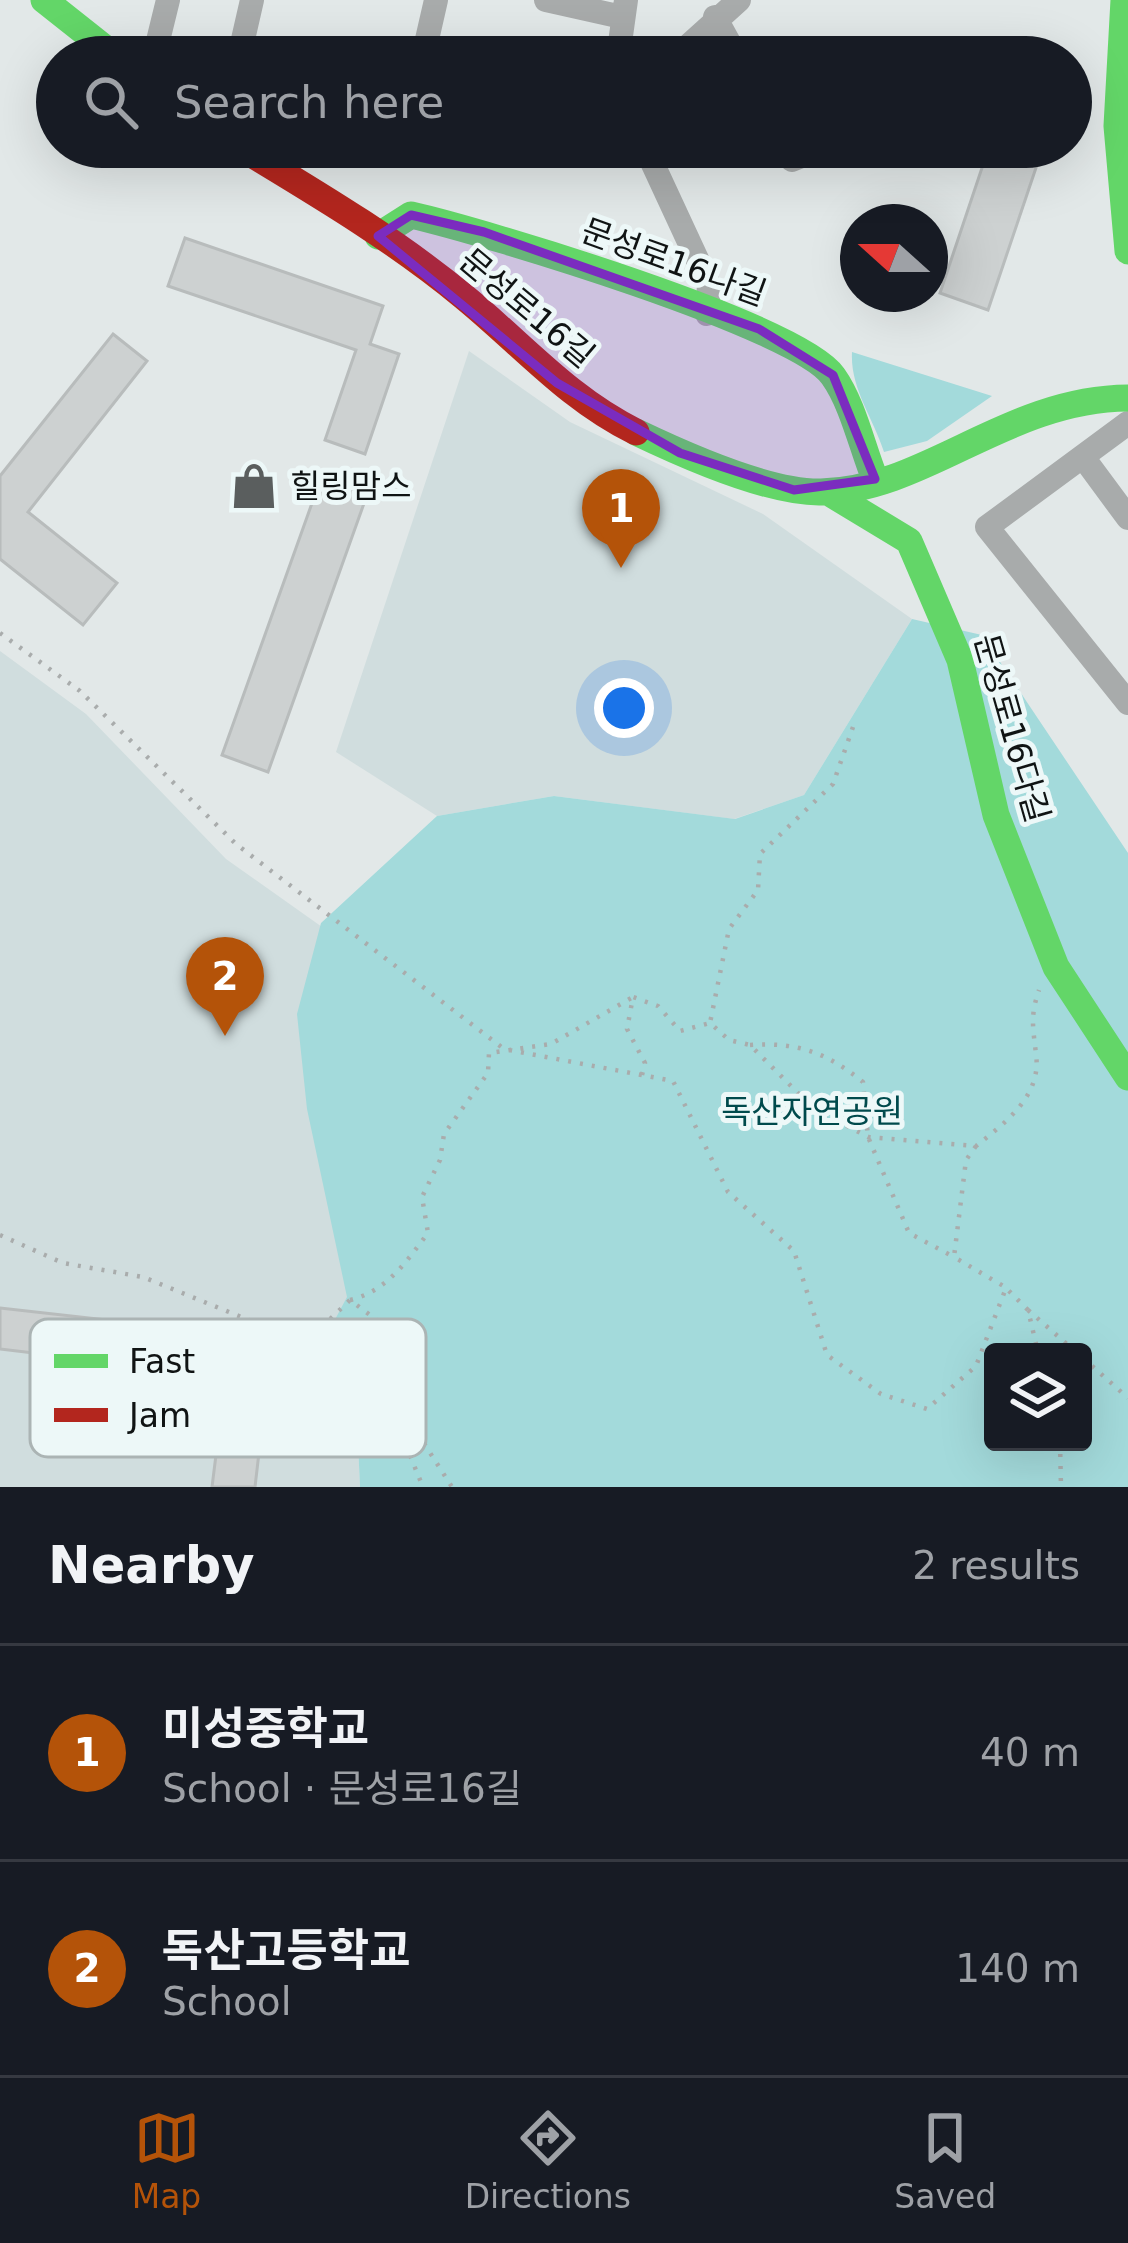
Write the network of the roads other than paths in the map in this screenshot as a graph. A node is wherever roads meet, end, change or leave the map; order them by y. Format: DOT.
graph roads {
  1 [pos="44,0"];
  2 [pos="168,0"];
  3 [pos="252,0"];
  4 [pos="436,0"];
  5 [pos="546,0"];
  6 [pos="739,0"];
  7 [pos="1124,0"];
  8 [pos="624,8"];
  9 [pos="715,16"];
  10 [pos="89,36"];
  11 [pos="159,36"];
  12 [pos="243,36"];
  13 [pos="428,36"];
  14 [pos="696,36"];
  15 [pos="726,36"];
  16 [pos="1123,125"];
  17 [pos="273,168"];
  18 [pos="655,168"];
  19 [pos="378,236"];
  20 [pos="1128,251"];
  21 [pos="707,314"];
  22 [pos="1128,398"];
  23 [pos="1128,423"];
  24 [pos="1083,457"];
  25 [pos="875,479"];
  26 [pos="828,492"];
  27 [pos="1128,518"];
  28 [pos="1128,704"];
  29 [pos="1128,1077"];
  1 -- 10 [label="street"];
  2 -- 11 [label="street"];
  3 -- 12 [label="street"];
  4 -- 13 [label="street"];
  5 -- 8 [label="street"];
  6 -- 9 [label="street"];
  7 -- 16 [label="street"];
  9 -- 14 [label="street"];
  9 -- 15 [label="street"];
  16 -- 20 [label="street"];
  17 -- 19 [label="street, 문성로16길"];
  18 -- 21 [label="street"];
  19 -- 21 [label="street, 문성로16나길"];
  19 -- 26 [label="street, 문성로16길"];
  21 -- 25 [label="street, 문성로16나길"];
  22 -- 25 [label="street, 문성로16길"];
  23 -- 24 [label="street"];
  24 -- 27 [label="street"];
  24 -- 28 [label="street"];
  25 -- 26 [label="street, 문성로16길"];
  26 -- 29 [label="street, 문성로16다길"];
}
